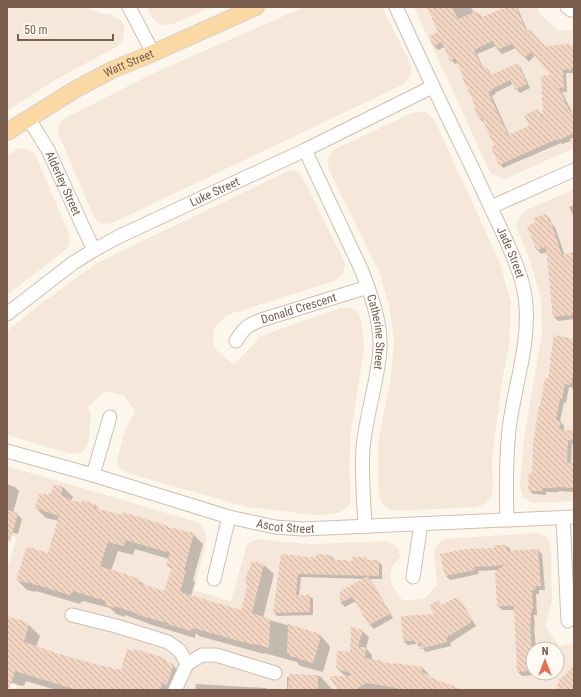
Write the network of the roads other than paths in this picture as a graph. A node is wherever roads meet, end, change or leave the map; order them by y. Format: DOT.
graph roads {
  1 [pos="129,7"];
  2 [pos="256,7"];
  3 [pos="396,7"];
  4 [pos="153,53"];
  5 [pos="432,87"];
  6 [pos="29,118"];
  7 [pos="7,132"];
  8 [pos="305,150"];
  9 [pos="574,170"];
  10 [pos="491,207"];
  11 [pos="94,250"];
  12 [pos="368,287"];
  13 [pos="7,314"];
  14 [pos="236,341"];
  15 [pos="110,417"];
  16 [pos="7,451"];
  17 [pos="93,476"];
  18 [pos="229,517"];
  19 [pos="569,517"];
  20 [pos="507,520"];
  21 [pos="421,524"];
  22 [pos="365,527"];
  23 [pos="413,577"];
  24 [pos="214,579"];
  25 [pos="72,615"];
  26 [pos="568,621"];
  27 [pos="187,664"];
  28 [pos="275,673"];
  29 [pos="175,690"];
  1 -- 4 [label="street"];
  2 -- 4 [label="main road, Watt Street"];
  3 -- 5 [label="street, Jade Street"];
  4 -- 6 [label="main road, Watt Street"];
  5 -- 8 [label="street, Luke Street"];
  5 -- 10 [label="street, Jade Street"];
  6 -- 7 [label="main road, Watt Street"];
  6 -- 11 [label="street, Alderley Street"];
  8 -- 11 [label="street, Luke Street"];
  8 -- 12 [label="street, Catherine Street"];
  9 -- 10 [label="street"];
  10 -- 20 [label="street, Jade Street"];
  11 -- 13 [label="street, Luke Street"];
  12 -- 14 [label="street, Donald Crescent"];
  12 -- 22 [label="street, Catherine Street"];
  15 -- 17 [label="street"];
  16 -- 17 [label="street, Ascot Street"];
  17 -- 18 [label="street, Ascot Street"];
  18 -- 22 [label="street, Ascot Street"];
  18 -- 24 [label="street"];
  19 -- 20 [label="street, Ascot Street"];
  19 -- 26 [label="street"];
  20 -- 21 [label="street, Ascot Street"];
  21 -- 22 [label="street, Ascot Street"];
  21 -- 23 [label="street"];
  25 -- 27 [label="street"];
  27 -- 28 [label="street"];
  27 -- 29 [label="street"];
}
